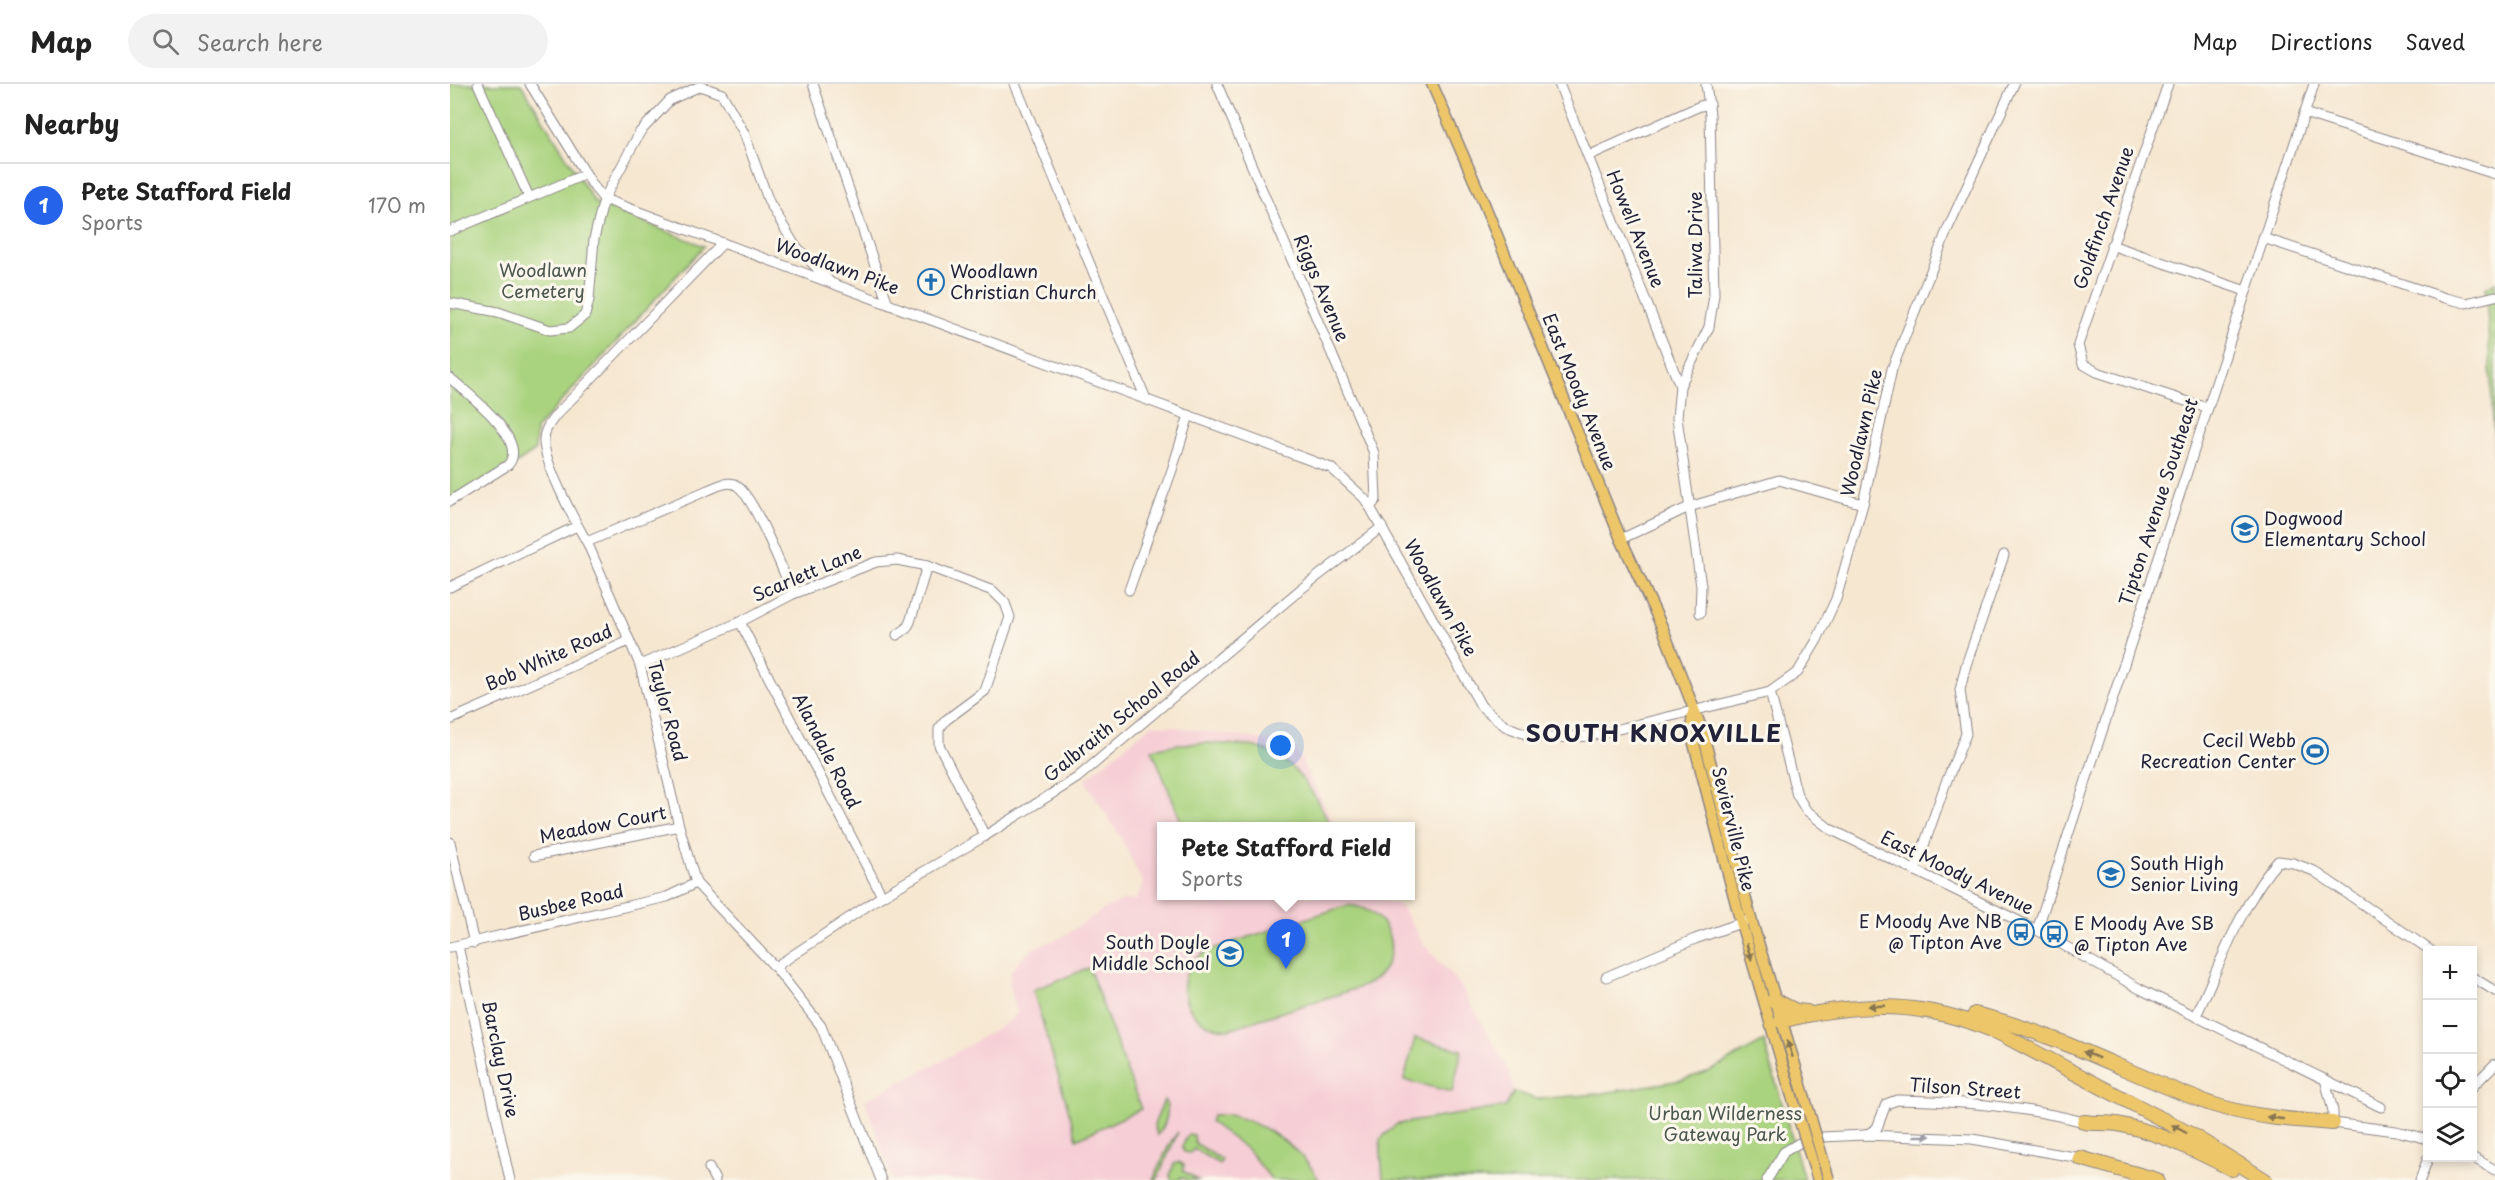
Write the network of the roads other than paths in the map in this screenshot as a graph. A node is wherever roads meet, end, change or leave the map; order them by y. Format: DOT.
graph roads {
  1 [pos="478,84"];
  2 [pos="530,84"];
  3 [pos="813,84"];
  4 [pos="1015,84"];
  5 [pos="1217,84"];
  6 [pos="1432,84"];
  7 [pos="1559,84"];
  8 [pos="1706,84"];
  9 [pos="2014,84"];
  10 [pos="2168,84"];
  11 [pos="2314,84"];
  12 [pos="1710,104"];
  13 [pos="2304,113"];
  14 [pos="1588,156"];
  15 [pos="586,174"];
  16 [pos="2495,174"];
  17 [pos="529,197"];
  18 [pos="604,199"];
  19 [pos="450,231"];
  20 [pos="2263,238"];
  21 [pos="723,243"];
  22 [pos="2111,245"];
  23 [pos="831,283"];
  24 [pos="2246,291"];
  25 [pos="2495,296"];
  26 [pos="450,303"];
  27 [pos="888,304"];
  28 [pos="450,378"];
  29 [pos="1680,386"];
  30 [pos="1146,399"];
  31 [pos="2207,408"];
  32 [pos="1189,415"];
  33 [pos="450,501"];
  34 [pos="1863,504"];
  35 [pos="1370,507"];
  36 [pos="1689,507"];
  37 [pos="577,526"];
  38 [pos="1382,527"];
  39 [pos="1621,539"];
  40 [pos="587,542"];
  41 [pos="2004,555"];
  42 [pos="927,566"];
  43 [pos="450,587"];
  44 [pos="1129,591"];
  45 [pos="794,594"];
  46 [pos="1700,613"];
  47 [pos="740,622"];
  48 [pos="897,635"];
  49 [pos="628,641"];
  50 [pos="640,665"];
  51 [pos="1770,692"];
  52 [pos="1694,712"];
  53 [pos="450,720"];
  54 [pos="679,826"];
  55 [pos="985,836"];
  56 [pos="450,842"];
  57 [pos="534,856"];
  58 [pos="1915,871"];
  59 [pos="696,884"];
  60 [pos="882,896"];
  61 [pos="1746,921"];
  62 [pos="2037,930"];
  63 [pos="474,943"];
  64 [pos="454,946"];
  65 [pos="2423,946"];
  66 [pos="775,967"];
  67 [pos="1606,977"];
  68 [pos="2477,980"];
  69 [pos="2495,991"];
  70 [pos="1774,1000"];
  71 [pos="1934,1010"];
  72 [pos="1824,1012"];
  73 [pos="2196,1016"];
  74 [pos="1775,1023"];
  75 [pos="2495,1064"];
  76 [pos="2325,1079"];
  77 [pos="2477,1082"];
  78 [pos="2381,1107"];
  79 [pos="2084,1122"];
  80 [pos="1881,1123"];
  81 [pos="2333,1123"];
  82 [pos="1864,1136"];
  83 [pos="1895,1136"];
  84 [pos="2423,1138"];
  85 [pos="2080,1158"];
  86 [pos="2477,1160"];
  87 [pos="2427,1162"];
  88 [pos="709,1168"];
  89 [pos="2495,1170"];
  90 [pos="510,1180"];
  91 [pos="715,1180"];
  92 [pos="881,1180"];
  93 [pos="1767,1180"];
  94 [pos="1818,1180"];
  95 [pos="1829,1180"];
  96 [pos="2157,1180"];
  97 [pos="2252,1180"];
  98 [pos="2265,1180"];
  99 [pos="2420,1180"];
  1 -- 17 [label="street"];
  2 -- 15 [label="street"];
  3 -- 27 [label="street"];
  4 -- 30 [label="street"];
  5 -- 35 [label="street, Riggs Avenue"];
  6 -- 39 [label="main road, East Moody Avenue"];
  7 -- 14 [label="street, Howell Avenue"];
  8 -- 12 [label="street, Taliwa Drive"];
  9 -- 34 [label="street, Woodlawn Pike"];
  10 -- 22 [label="street, Goldfinch Avenue"];
  11 -- 13 [label="street, Tipton Avenue Southeast"];
  12 -- 14 [label="street"];
  12 -- 29 [label="street, Taliwa Drive"];
  13 -- 16 [label="street"];
  13 -- 20 [label="street, Tipton Avenue Southeast"];
  14 -- 29 [label="street, Howell Avenue"];
  15 -- 17 [label="street"];
  15 -- 18 [label="street"];
  17 -- 19 [label="street"];
  18 -- 21 [label="street, Woodlawn Pike"];
  18 -- 23 [label="street"];
  18 -- 26 [label="street"];
  20 -- 24 [label="street, Tipton Avenue Southeast"];
  20 -- 25 [label="street"];
  21 -- 23 [label="street, Woodlawn Pike"];
  21 -- 37 [label="street, Taylor Road"];
  22 -- 24 [label="street"];
  22 -- 31 [label="street, Goldfinch Avenue"];
  23 -- 27 [label="street, Woodlawn Pike"];
  24 -- 31 [label="street, Tipton Avenue Southeast"];
  27 -- 30 [label="street, Woodlawn Pike"];
  28 -- 33 [label="street"];
  29 -- 36 [label="street, Taliwa Drive"];
  30 -- 32 [label="street, Woodlawn Pike"];
  31 -- 62 [label="street, Tipton Avenue Southeast"];
  32 -- 35 [label="street, Woodlawn Pike"];
  32 -- 44 [label="street"];
  34 -- 36 [label="street"];
  34 -- 51 [label="street, Woodlawn Pike"];
  35 -- 38 [label="street, Woodlawn Pike"];
  36 -- 39 [label="street"];
  36 -- 46 [label="street, Taliwa Drive"];
  37 -- 40 [label="street, Taylor Road"];
  37 -- 43 [label="street"];
  38 -- 52 [label="street, Woodlawn Pike"];
  38 -- 55 [label="street, Galbraith School Road"];
  39 -- 52 [label="main road, East Moody Avenue"];
  40 -- 45 [label="street"];
  40 -- 49 [label="street, Taylor Road"];
  41 -- 58 [label="street"];
  42 -- 45 [label="street, Scarlett Lane"];
  42 -- 48 [label="street"];
  42 -- 55 [label="street, Scarlett Lane"];
  45 -- 47 [label="street, Scarlett Lane"];
  47 -- 50 [label="street, Scarlett Lane"];
  47 -- 60 [label="street, Alandale Road"];
  49 -- 50 [label="street, Taylor Road"];
  49 -- 53 [label="street, Bob White Road"];
  50 -- 54 [label="street, Taylor Road"];
  51 -- 52 [label="street, Woodlawn Pike"];
  51 -- 58 [label="street, East Moody Avenue"];
  52 -- 61 [label="main road, Sevierville Pike"];
  54 -- 57 [label="street, Meadow Court"];
  54 -- 59 [label="street, Taylor Road"];
  55 -- 60 [label="street, Galbraith School Road"];
  56 -- 63 [label="street"];
  58 -- 62 [label="street, East Moody Avenue"];
  59 -- 63 [label="street, Busbee Road"];
  59 -- 66 [label="street, Taylor Road"];
  60 -- 66 [label="street, Galbraith School Road"];
  61 -- 67 [label="street"];
  61 -- 70 [label="main road, Sevierville Pike"];
  61 -- 74 [label="main road, Sevierville Pike, one-way"];
  62 -- 73 [label="street, East Moody Avenue"];
  63 -- 64 [label="street, Busbee Road"];
  64 -- 90 [label="street, Barclay Drive"];
  65 -- 73 [label="street"];
  66 -- 92 [label="street, Taylor Road"];
  68 -- 69 [label="street"];
  70 -- 72 [label="highway"];
  70 -- 74 [label="main road, Sevierville Pike"];
  71 -- 72 [label="highway, one-way"];
  81 -- 71 [label="highway, one-way"];
  98 -- 71 [label="highway, one-way"];
  72 -- 74 [label="highway"];
  73 -- 76 [label="street, East Moody Avenue"];
  74 -- 94 [label="main road, Sevierville Pike, bridge"];
  95 -- 74 [label="main road, Sevierville Pike, one-way, bridge"];
  75 -- 77 [label="street"];
  76 -- 78 [label="street, East Moody Avenue"];
  76 -- 81 [label="street"];
  79 -- 80 [label="street, Tilson Street"];
  79 -- 97 [label="highway"];
  80 -- 82 [label="street, Tilson Street"];
  80 -- 83 [label="street"];
  81 -- 84 [label="street"];
  82 -- 83 [label="street"];
  82 -- 93 [label="street"];
  83 -- 85 [label="street, one-way"];
  85 -- 96 [label="highway"];
  86 -- 89 [label="street"];
  87 -- 99 [label="street"];
  88 -- 91 [label="street"];
}
